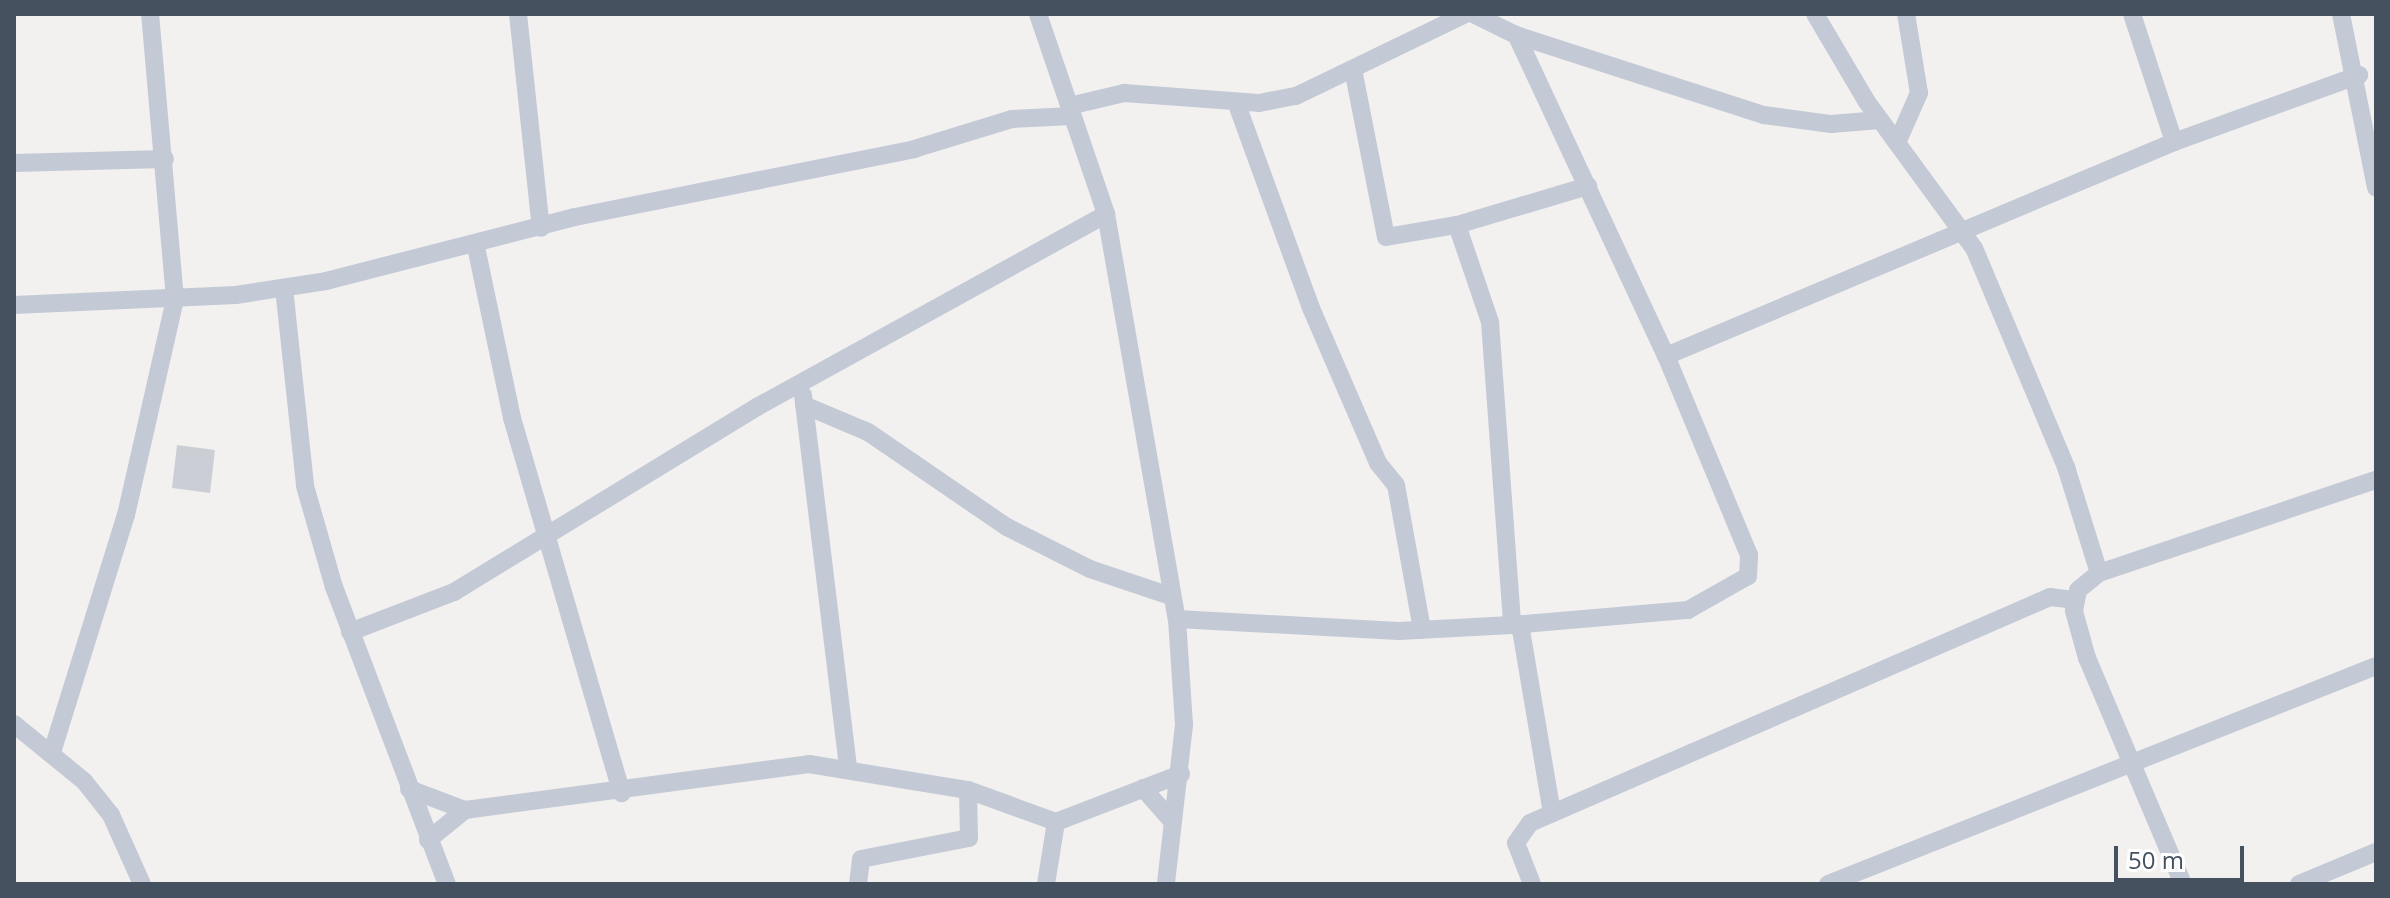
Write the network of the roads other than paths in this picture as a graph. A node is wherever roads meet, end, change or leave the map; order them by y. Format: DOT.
graph roads {
  1 [pos="150,14"];
  2 [pos="518,14"];
  3 [pos="1038,14"];
  4 [pos="1466,14"];
  5 [pos="1473,14"];
  6 [pos="1815,14"];
  7 [pos="1906,14"];
  8 [pos="2132,14"];
  9 [pos="2341,14"];
  10 [pos="1516,35"];
  11 [pos="1353,69"];
  12 [pos="2359,75"];
  13 [pos="1236,102"];
  14 [pos="1071,111"];
  15 [pos="1880,120"];
  16 [pos="2174,142"];
  17 [pos="1897,143"];
  18 [pos="2373,143"];
  19 [pos="165,159"];
  20 [pos="14,163"];
  21 [pos="1588,186"];
  22 [pos="2376,188"];
  23 [pos="1106,214"];
  24 [pos="1457,225"];
  25 [pos="541,228"];
  26 [pos="1962,231"];
  27 [pos="476,247"];
  28 [pos="284,288"];
  29 [pos="175,299"];
  30 [pos="14,305"];
  31 [pos="1666,356"];
  32 [pos="801,382"];
  33 [pos="804,405"];
  34 [pos="2376,480"];
  35 [pos="546,534"];
  36 [pos="2099,573"];
  37 [pos="1170,596"];
  38 [pos="2074,600"];
  39 [pos="1177,619"];
  40 [pos="1516,624"];
  41 [pos="1422,630"];
  42 [pos="350,632"];
  43 [pos="2376,666"];
  44 [pos="14,724"];
  45 [pos="53,749"];
  46 [pos="2130,760"];
  47 [pos="848,769"];
  48 [pos="1181,774"];
  49 [pos="1143,788"];
  50 [pos="409,789"];
  51 [pos="968,790"];
  52 [pos="622,793"];
  53 [pos="465,810"];
  54 [pos="1552,813"];
  55 [pos="1171,820"];
  56 [pos="1056,822"];
  57 [pos="428,840"];
  58 [pos="2376,852"];
  59 [pos="142,884"];
  60 [pos="447,884"];
  61 [pos="858,884"];
  62 [pos="1046,884"];
  63 [pos="1166,884"];
  64 [pos="1532,884"];
  65 [pos="1828,884"];
  66 [pos="2183,884"];
  67 [pos="2299,884"];
  1 -- 19 [label="street"];
  2 -- 25 [label="street"];
  3 -- 14 [label="street"];
  4 -- 11 [label="street"];
  5 -- 10 [label="street"];
  6 -- 15 [label="street"];
  7 -- 17 [label="street"];
  8 -- 16 [label="street"];
  9 -- 12 [label="street"];
  10 -- 15 [label="street"];
  10 -- 21 [label="street"];
  11 -- 13 [label="street"];
  11 -- 24 [label="street"];
  12 -- 16 [label="street"];
  12 -- 18 [label="street"];
  13 -- 14 [label="street"];
  13 -- 41 [label="street"];
  14 -- 23 [label="street"];
  14 -- 25 [label="street"];
  15 -- 17 [label="street"];
  16 -- 26 [label="street"];
  17 -- 26 [label="street"];
  18 -- 22 [label="street"];
  19 -- 20 [label="street"];
  19 -- 29 [label="street"];
  21 -- 24 [label="street"];
  21 -- 31 [label="street"];
  23 -- 32 [label="street"];
  23 -- 37 [label="street"];
  24 -- 40 [label="street"];
  25 -- 27 [label="street"];
  26 -- 31 [label="street"];
  26 -- 36 [label="street"];
  27 -- 28 [label="street"];
  27 -- 35 [label="street"];
  28 -- 29 [label="street"];
  28 -- 42 [label="street"];
  29 -- 30 [label="street"];
  29 -- 45 [label="street"];
  31 -- 40 [label="street"];
  32 -- 33 [label="street"];
  32 -- 35 [label="street"];
  33 -- 37 [label="street"];
  33 -- 47 [label="street"];
  34 -- 36 [label="street"];
  35 -- 42 [label="street"];
  35 -- 52 [label="street"];
  36 -- 38 [label="street"];
  37 -- 39 [label="street"];
  38 -- 46 [label="street"];
  38 -- 54 [label="street"];
  39 -- 41 [label="street"];
  39 -- 48 [label="street"];
  40 -- 41 [label="street"];
  40 -- 54 [label="street"];
  42 -- 50 [label="street"];
  43 -- 46 [label="street"];
  44 -- 45 [label="street"];
  45 -- 59 [label="street"];
  46 -- 65 [label="street"];
  46 -- 66 [label="street"];
  47 -- 51 [label="street"];
  47 -- 52 [label="street"];
  48 -- 49 [label="street"];
  48 -- 55 [label="street"];
  49 -- 55 [label="street"];
  49 -- 56 [label="street"];
  50 -- 53 [label="street"];
  50 -- 57 [label="street"];
  51 -- 56 [label="street"];
  51 -- 61 [label="street"];
  52 -- 53 [label="street"];
  53 -- 57 [label="street"];
  54 -- 64 [label="street"];
  55 -- 63 [label="street"];
  56 -- 62 [label="street"];
  57 -- 60 [label="street"];
  58 -- 67 [label="street"];
}
